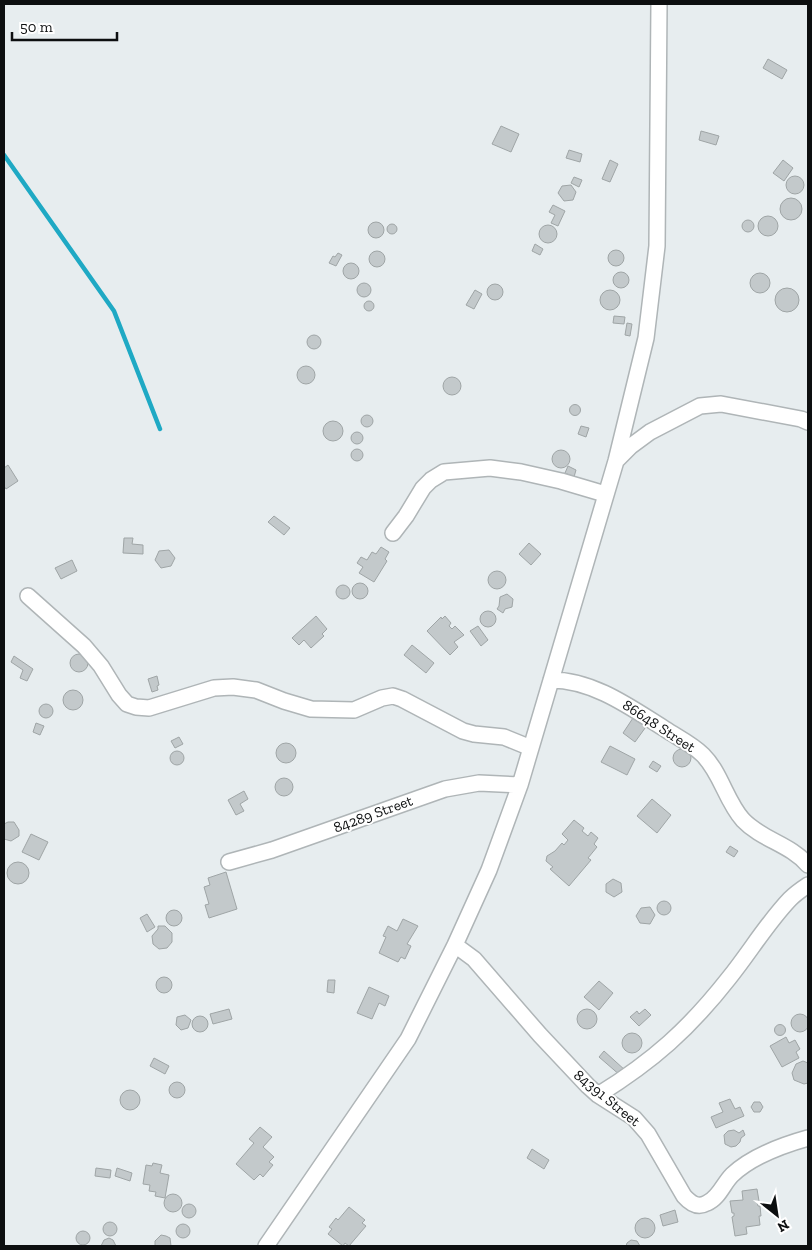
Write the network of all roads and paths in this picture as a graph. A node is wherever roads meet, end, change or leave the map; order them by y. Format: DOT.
graph roads {
  1 [pos="659,4"];
  2 [pos="808,422"];
  3 [pos="616,461"];
  4 [pos="606,494"];
  5 [pos="393,533"];
  6 [pos="28,596"];
  7 [pos="551,680"];
  8 [pos="531,748"];
  9 [pos="520,785"];
  10 [pos="229,862"];
  11 [pos="808,865"];
  12 [pos="808,885"];
  13 [pos="455,945"];
  14 [pos="598,1095"];
  15 [pos="808,1138"];
  16 [pos="266,1246"];
  1 -- 3 [label="street"];
  2 -- 3 [label="street"];
  3 -- 4 [label="street"];
  4 -- 5 [label="street"];
  4 -- 7 [label="street"];
  6 -- 8 [label="street"];
  7 -- 8 [label="street"];
  7 -- 11 [label="street, 86648 Street"];
  8 -- 9 [label="street"];
  9 -- 10 [label="street, 84289 Street"];
  9 -- 13 [label="street"];
  12 -- 14 [label="street"];
  13 -- 14 [label="street, 84391 Street"];
  13 -- 16 [label="street"];
  14 -- 15 [label="street, 84391 Street"];
}
